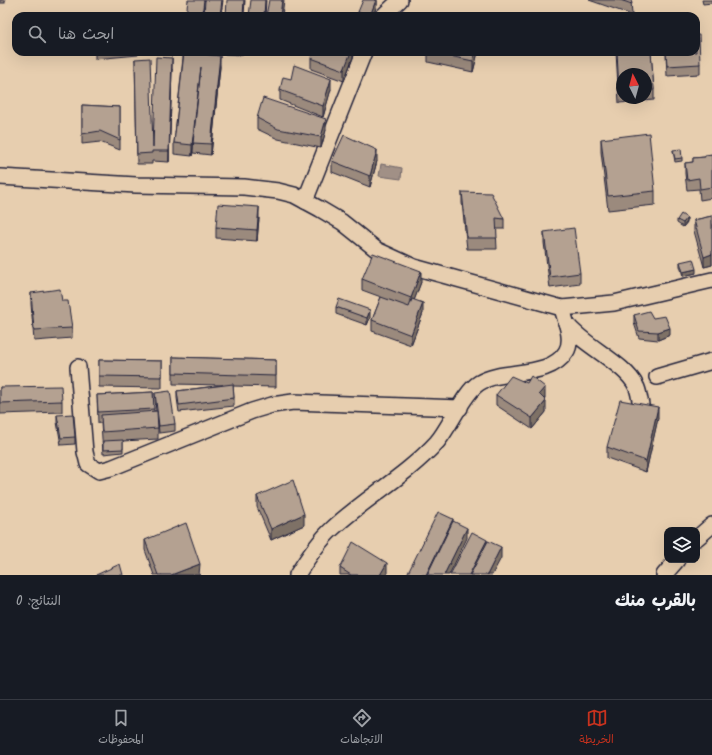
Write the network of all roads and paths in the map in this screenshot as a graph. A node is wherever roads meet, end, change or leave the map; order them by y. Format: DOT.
graph roads {
  1 [pos="400,0"];
  2 [pos="387,12"];
  3 [pos="362,56"];
  4 [pos="0,177"];
  5 [pos="305,200"];
  6 [pos="712,280"];
  7 [pos="562,308"];
  8 [pos="566,322"];
  9 [pos="712,360"];
  10 [pos="78,367"];
  11 [pos="657,377"];
  12 [pos="641,404"];
  13 [pos="460,408"];
  14 [pos="712,525"];
  15 [pos="700,535"];
  16 [pos="674,563"];
  17 [pos="297,575"];
  18 [pos="664,575"];
  1 -- 2 [label="street"];
  3 -- 5 [label="street"];
  4 -- 5 [label="street"];
  5 -- 7 [label="street"];
  6 -- 7 [label="street"];
  7 -- 8 [label="street"];
  8 -- 12 [label="street"];
  8 -- 13 [label="street"];
  9 -- 11 [label="street"];
  10 -- 13 [label="street"];
  13 -- 17 [label="street"];
  14 -- 15 [label="street"];
  16 -- 18 [label="street"];
}
